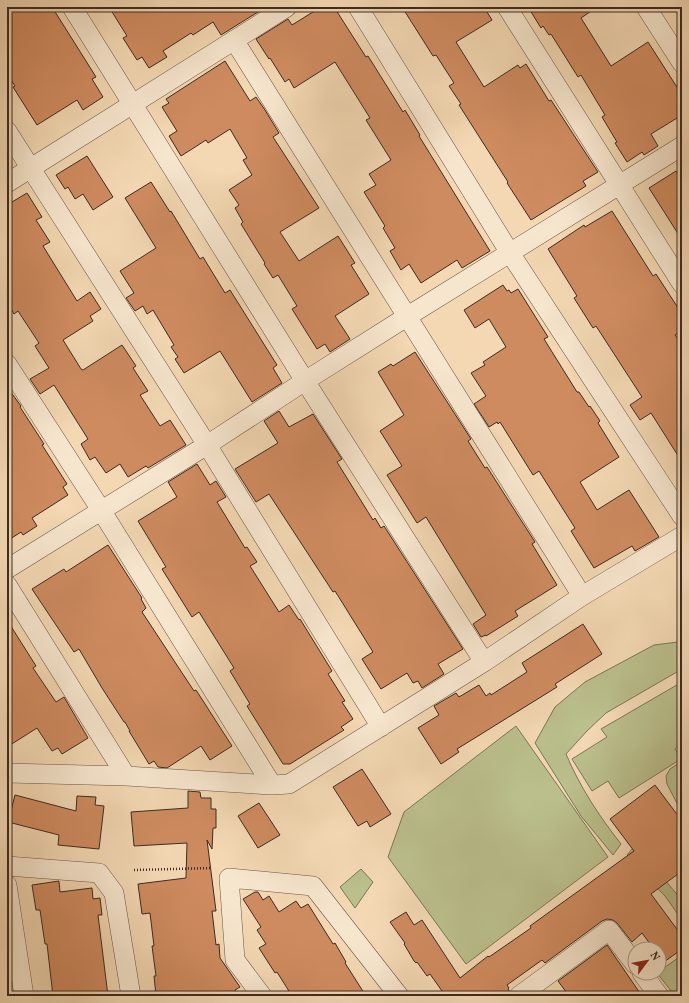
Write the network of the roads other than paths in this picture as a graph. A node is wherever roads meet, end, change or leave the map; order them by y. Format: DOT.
graph roads {
  1 [pos="72,7"];
  2 [pos="287,7"];
  3 [pos="358,7"];
  4 [pos="507,7"];
  5 [pos="646,7"];
  6 [pos="234,40"];
  7 [pos="682,63"];
  8 [pos="132,104"];
  9 [pos="7,131"];
  10 [pos="682,146"];
  11 [pos="30,169"];
  12 [pos="7,183"];
  13 [pos="620,185"];
  14 [pos="510,253"];
  15 [pos="682,284"];
  16 [pos="408,316"];
  17 [pos="7,364"];
  18 [pos="305,381"];
  19 [pos="207,445"];
  20 [pos="101,510"];
  21 [pos="682,516"];
  22 [pos="682,536"];
  23 [pos="7,569"];
  24 [pos="7,585"];
  25 [pos="582,596"];
  26 [pos="484,662"];
  27 [pos="381,726"];
  28 [pos="7,772"];
  29 [pos="126,776"];
  30 [pos="272,785"];
  31 [pos="7,866"];
  32 [pos="7,885"];
  33 [pos="627,954"];
  34 [pos="648,981"];
  35 [pos="24,996"];
  36 [pos="131,996"];
  37 [pos="262,996"];
  38 [pos="399,996"];
  39 [pos="519,996"];
  40 [pos="659,996"];
  1 -- 8 [label="street"];
  2 -- 6 [label="street"];
  3 -- 14 [label="street"];
  4 -- 13 [label="street"];
  5 -- 7 [label="street"];
  6 -- 8 [label="street"];
  6 -- 16 [label="street"];
  8 -- 11 [label="street"];
  8 -- 18 [label="street"];
  9 -- 11 [label="street"];
  10 -- 13 [label="street"];
  11 -- 12 [label="street"];
  11 -- 19 [label="street"];
  13 -- 14 [label="street"];
  13 -- 15 [label="street"];
  14 -- 16 [label="street"];
  14 -- 21 [label="street"];
  16 -- 18 [label="street"];
  16 -- 25 [label="street"];
  17 -- 20 [label="street"];
  18 -- 19 [label="street"];
  18 -- 26 [label="street"];
  19 -- 20 [label="street"];
  19 -- 27 [label="street"];
  20 -- 23 [label="street"];
  20 -- 30 [label="street"];
  22 -- 25 [label="street"];
  24 -- 29 [label="street"];
  25 -- 26 [label="street"];
  26 -- 27 [label="street"];
  27 -- 30 [label="street"];
  28 -- 29 [label="street"];
  29 -- 30 [label="street"];
  31 -- 36 [label="street"];
  32 -- 35 [label="street"];
  33 -- 39 [label="street"];
  34 -- 40 [label="street"];
  37 -- 38 [label="street"];
}
